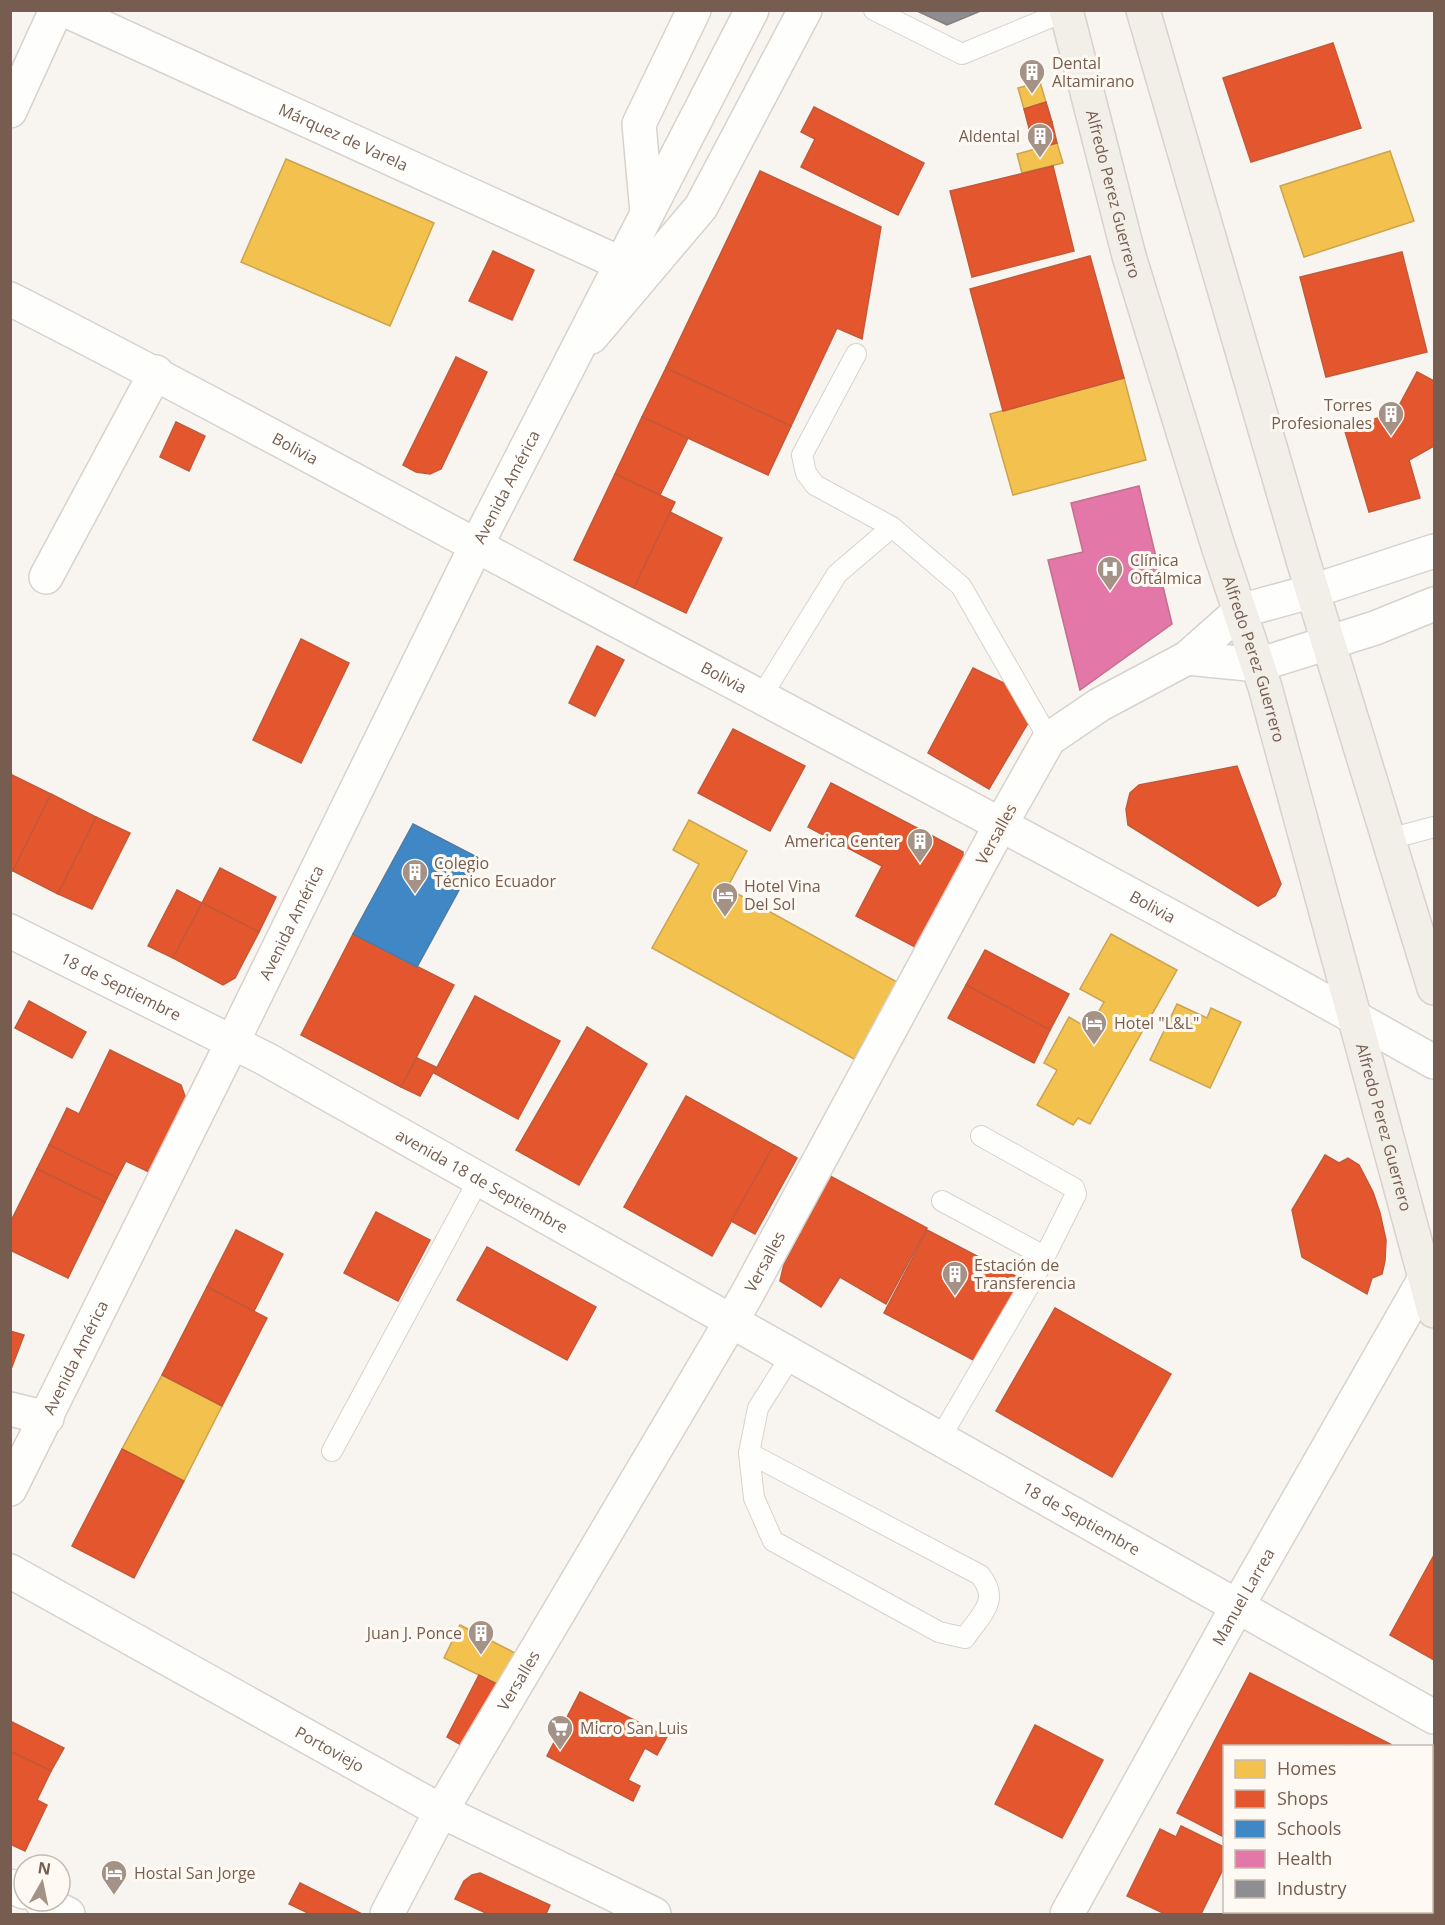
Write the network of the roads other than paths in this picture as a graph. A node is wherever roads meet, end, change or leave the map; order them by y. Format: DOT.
graph roads {
  1 [pos="56,10"];
  2 [pos="65,10"];
  3 [pos="694,10"];
  4 [pos="752,10"];
  5 [pos="805,10"];
  6 [pos="874,10"];
  7 [pos="1066,10"];
  8 [pos="1143,10"];
  9 [pos="10,111"];
  10 [pos="647,213"];
  11 [pos="622,264"];
  12 [pos="10,299"];
  13 [pos="856,354"];
  14 [pos="574,357"];
  15 [pos="156,372"];
  16 [pos="892,527"];
  17 [pos="476,546"];
  18 [pos="1434,551"];
  19 [pos="46,577"];
  20 [pos="1313,591"];
  21 [pos="1434,604"];
  22 [pos="1240,611"];
  23 [pos="1330,642"];
  24 [pos="1187,658"];
  25 [pos="1258,665"];
  26 [pos="760,697"];
  27 [pos="1049,738"];
  28 [pos="1001,824"];
  29 [pos="1434,827"];
  30 [pos="1389,839"];
  31 [pos="10,931"];
  32 [pos="1434,988"];
  33 [pos="1356,1017"];
  34 [pos="233,1041"];
  35 [pos="1434,1062"];
  36 [pos="981,1136"];
  37 [pos="479,1179"];
  38 [pos="942,1202"];
  39 [pos="1044,1256"];
  40 [pos="1424,1280"];
  41 [pos="1434,1311"];
  42 [pos="729,1321"];
  43 [pos="791,1356"];
  44 [pos="10,1409"];
  45 [pos="47,1418"];
  46 [pos="939,1440"];
  47 [pos="332,1451"];
  48 [pos="749,1453"];
  49 [pos="11,1486"];
  50 [pos="10,1571"];
  51 [pos="1237,1607"];
  52 [pos="1434,1717"];
  53 [pos="441,1811"];
  54 [pos="387,1914"];
  55 [pos="654,1914"];
  56 [pos="1067,1914"];
  1 -- 9 [label="street"];
  2 -- 11 [label="street, Márquez de Varela"];
  3 -- 10 [label="street"];
  4 -- 10 [label="street, Avenida América"];
  5 -- 14 [label="street, Avenida América"];
  6 -- 7 [label="lane"];
  7 -- 22 [label="main road, Alfredo Perez Guerrero"];
  8 -- 20 [label="main road"];
  10 -- 11 [label="street, Avenida América"];
  11 -- 14 [label="street, Avenida América"];
  12 -- 15 [label="street, Bolivia"];
  13 -- 16 [label="lane"];
  14 -- 17 [label="street, Avenida América"];
  15 -- 17 [label="street, Bolivia"];
  15 -- 19 [label="street"];
  16 -- 26 [label="lane"];
  16 -- 27 [label="lane"];
  17 -- 26 [label="street, Bolivia"];
  17 -- 34 [label="street, Avenida América"];
  18 -- 20 [label="street, Versalles"];
  20 -- 22 [label="street, Versalles"];
  20 -- 23 [label="main road"];
  21 -- 23 [label="street"];
  22 -- 24 [label="street, Versalles"];
  22 -- 25 [label="main road, Alfredo Perez Guerrero"];
  23 -- 25 [label="street"];
  23 -- 30 [label="main road"];
  24 -- 25 [label="street"];
  24 -- 27 [label="street, Versalles"];
  25 -- 33 [label="main road, Alfredo Perez Guerrero"];
  26 -- 28 [label="street, Bolivia"];
  27 -- 28 [label="street, Versalles"];
  28 -- 33 [label="street, Bolivia"];
  28 -- 42 [label="street, Versalles"];
  29 -- 30 [label="lane"];
  30 -- 32 [label="main road"];
  31 -- 34 [label="street, 18 de Septiembre"];
  33 -- 35 [label="street, Bolivia"];
  33 -- 40 [label="main road, Alfredo Perez Guerrero"];
  34 -- 37 [label="street, avenida 18 de Septiembre"];
  34 -- 45 [label="street, Avenida América"];
  36 -- 39 [label="lane"];
  37 -- 42 [label="street, avenida 18 de Septiembre"];
  37 -- 47 [label="lane"];
  38 -- 39 [label="lane"];
  39 -- 46 [label="lane"];
  40 -- 41 [label="main road, Alfredo Perez Guerrero"];
  40 -- 51 [label="street, Manuel Larrea"];
  42 -- 43 [label="street, 18 de Septiembre"];
  42 -- 53 [label="street, Versalles"];
  43 -- 46 [label="street, 18 de Septiembre"];
  43 -- 48 [label="lane"];
  44 -- 45 [label="street"];
  45 -- 49 [label="street, Avenida América"];
  46 -- 51 [label="street, 18 de Septiembre"];
  48 -- 48 [label="lane"];
  50 -- 53 [label="street, Portoviejo"];
  51 -- 52 [label="street, 18 de Septiembre"];
  51 -- 56 [label="street, Manuel Larrea"];
  53 -- 54 [label="street, Versalles"];
  53 -- 55 [label="street, Portoviejo"];
}
